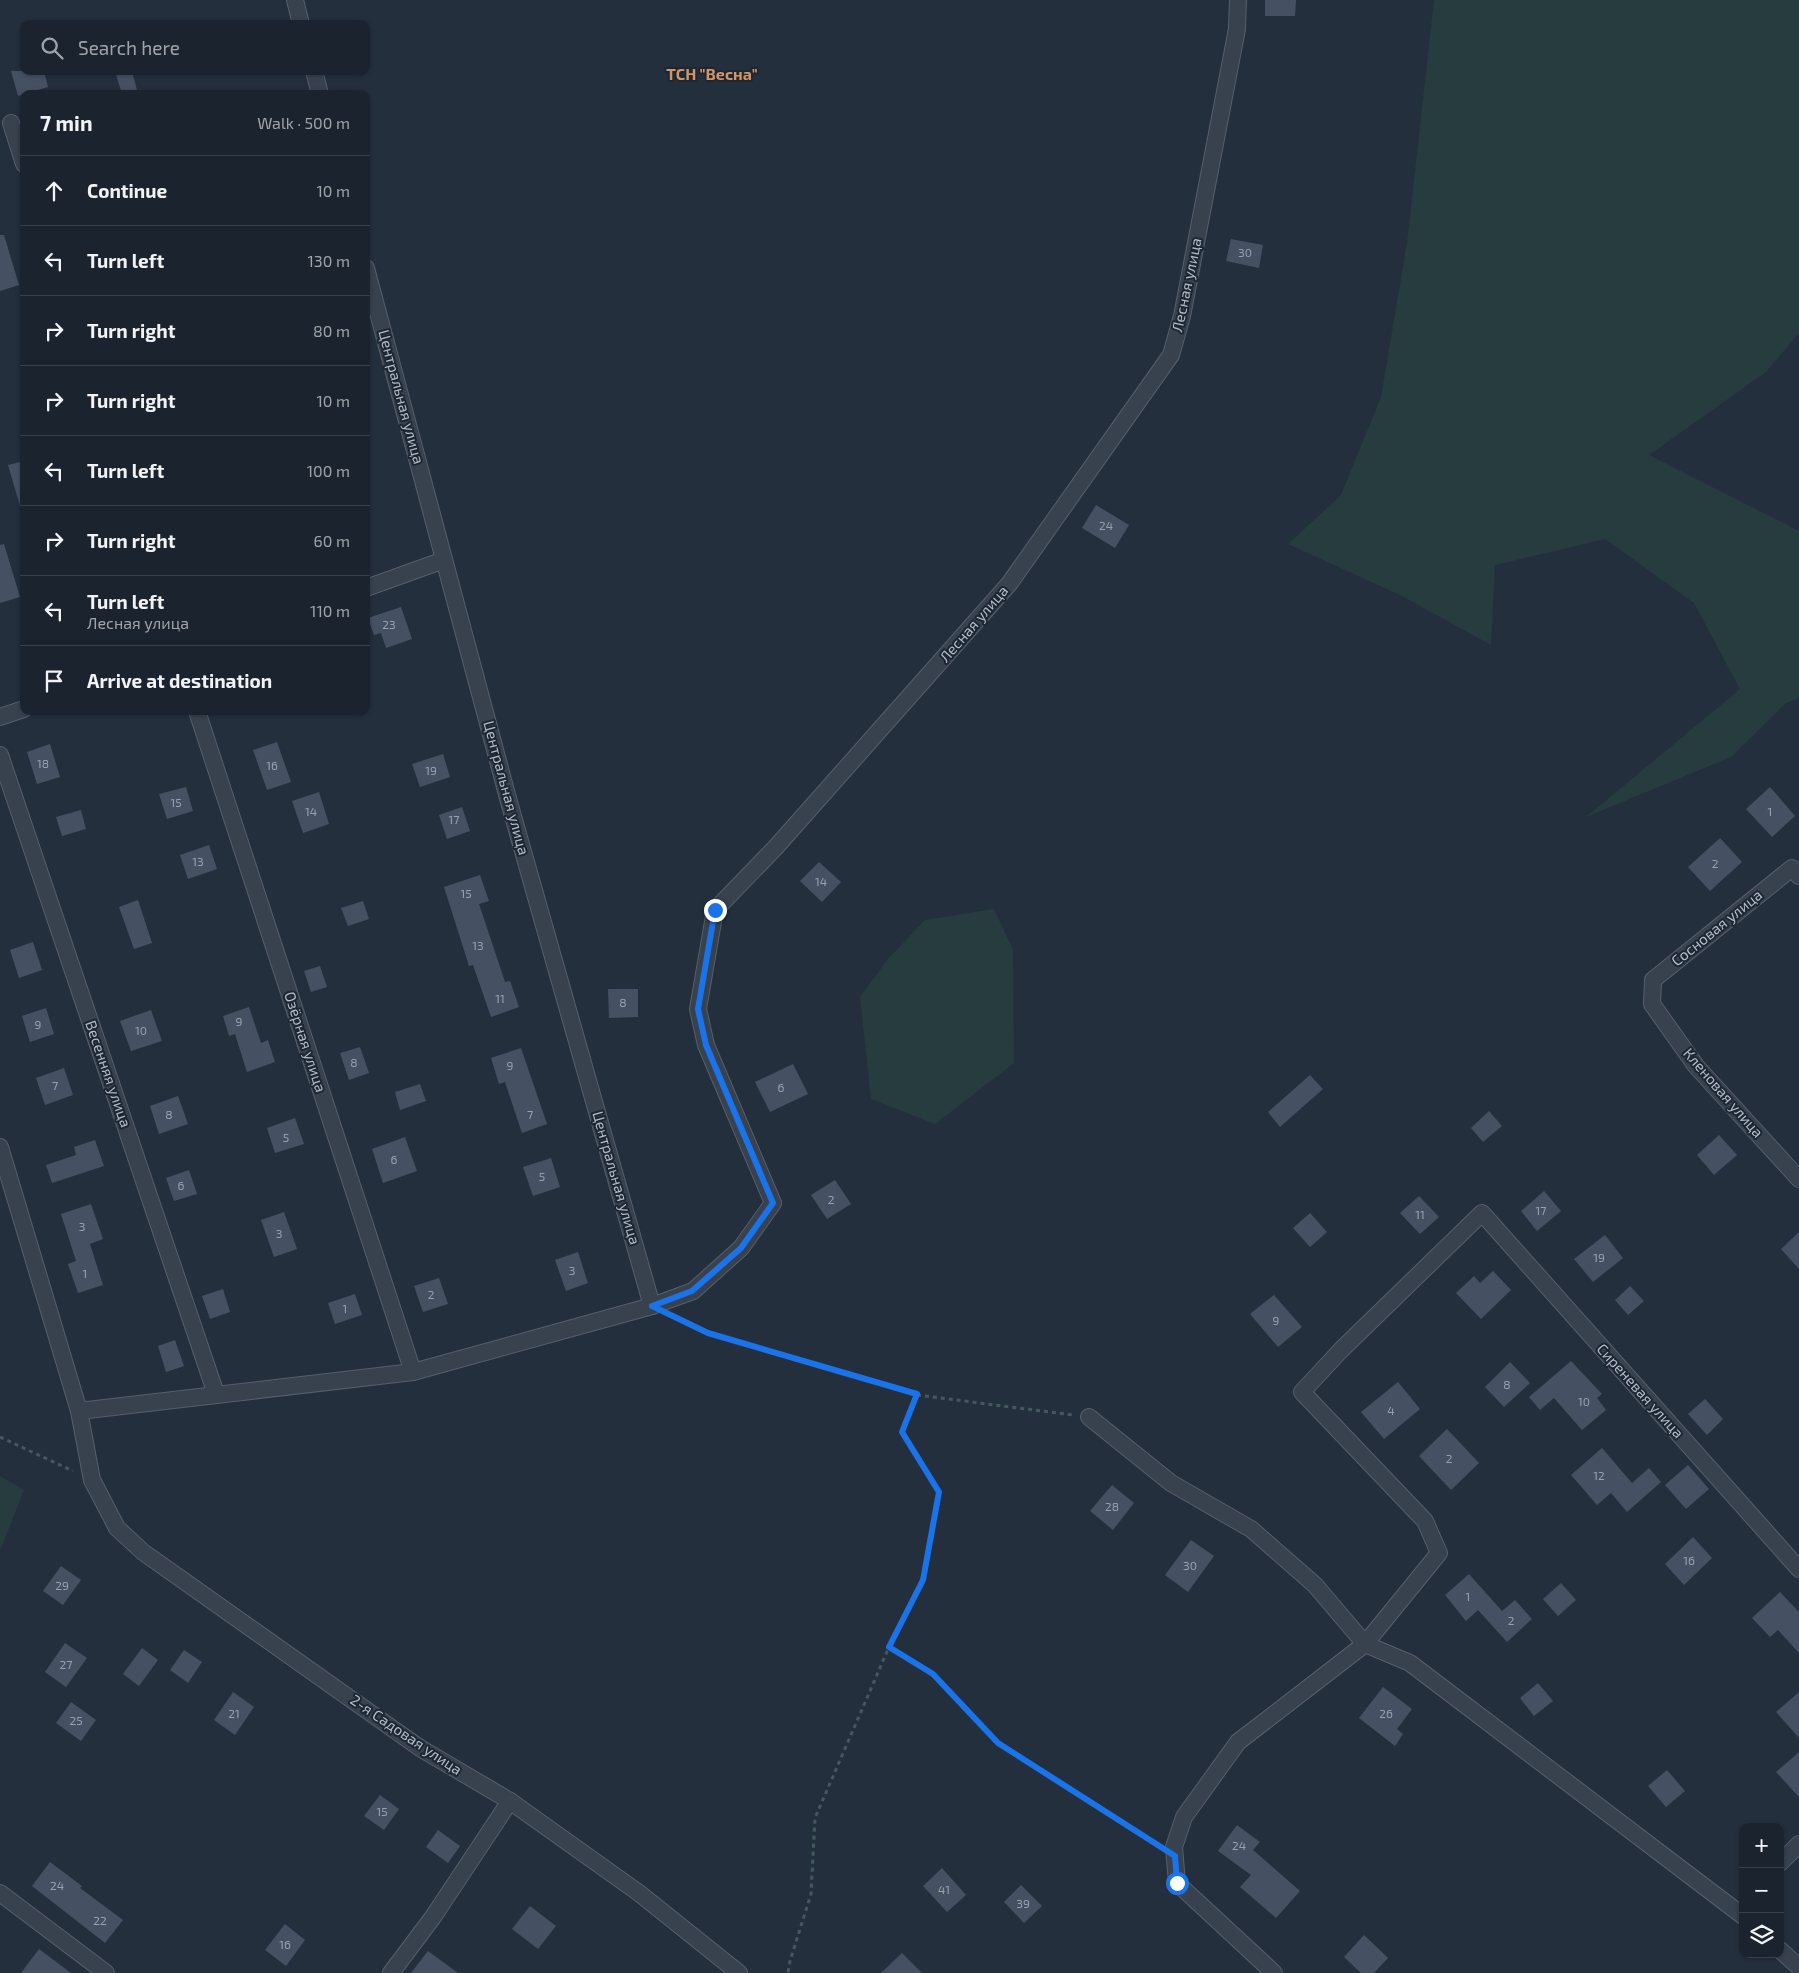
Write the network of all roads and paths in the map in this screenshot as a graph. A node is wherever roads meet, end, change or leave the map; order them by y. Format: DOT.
graph roads {
  1 [pos="294,0"];
  2 [pos="1238,0"];
  3 [pos="300,20"];
  4 [pos="315,75"];
  5 [pos="319,90"];
  6 [pos="11,123"];
  7 [pos="20,151"];
  8 [pos="370,283"];
  9 [pos="444,560"];
  10 [pos="370,587"];
  11 [pos="20,710"];
  12 [pos="198,715"];
  13 [pos="0,717"];
  14 [pos="0,754"];
  15 [pos="1799,876"];
  16 [pos="1652,1004"];
  17 [pos="0,1147"];
  18 [pos="1799,1179"];
  19 [pos="652,1306"];
  20 [pos="413,1372"];
  21 [pos="216,1394"];
  22 [pos="917,1394"];
  23 [pos="79,1410"];
  24 [pos="1089,1416"];
  25 [pos="0,1437"];
  26 [pos="92,1480"];
  27 [pos="1799,1569"];
  28 [pos="1365,1644"];
  29 [pos="889,1647"];
  30 [pos="510,1801"];
  31 [pos="1799,1844"];
  32 [pos="1175,1856"];
  33 [pos="1784,1858"];
  34 [pos="0,1893"];
  35 [pos="1739,1907"];
  36 [pos="1784,1954"];
  37 [pos="1799,1967"];
  38 [pos="106,1973"];
  39 [pos="391,1973"];
  40 [pos="739,1973"];
  41 [pos="788,1973"];
  42 [pos="1274,1973"];
  1 -- 3 [label="street"];
  2 -- 19 [label="street, Лесная улица"];
  4 -- 5 [label="street"];
  6 -- 7 [label="street"];
  8 -- 9 [label="street, Центральная улица"];
  9 -- 10 [label="street"];
  9 -- 19 [label="street, Центральная улица"];
  11 -- 13 [label="street"];
  12 -- 20 [label="street, Озёрная улица"];
  14 -- 21 [label="street, Весенняя улица"];
  15 -- 16 [label="street, Сосновая улица"];
  16 -- 18 [label="street, Кленовая улица"];
  17 -- 23 [label="street, 2-я Садовая улица"];
  19 -- 20 [label="street"];
  19 -- 22 [label="path"];
  20 -- 21 [label="street"];
  21 -- 23 [label="street"];
  22 -- 24 [label="path"];
  22 -- 29 [label="path"];
  23 -- 26 [label="street, 2-я Садовая улица"];
  24 -- 28 [label="street"];
  25 -- 26 [label="path"];
  26 -- 30 [label="street, 2-я Садовая улица"];
  27 -- 28 [label="street, Сиреневая улица"];
  28 -- 32 [label="street"];
  28 -- 35 [label="street"];
  29 -- 32 [label="path"];
  29 -- 41 [label="path"];
  30 -- 39 [label="street"];
  30 -- 40 [label="street, 2-я Садовая улица"];
  31 -- 33 [label="street"];
  32 -- 42 [label="street"];
  34 -- 38 [label="street"];
  36 -- 37 [label="street"];
}
